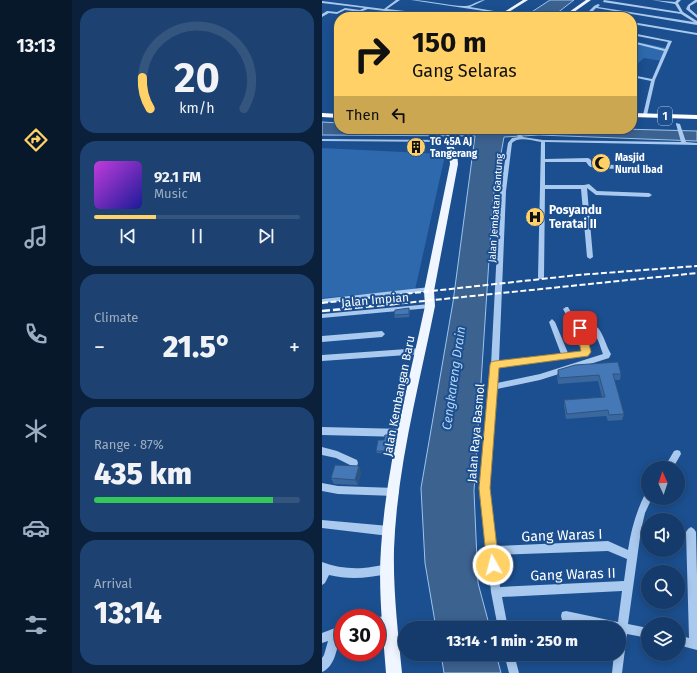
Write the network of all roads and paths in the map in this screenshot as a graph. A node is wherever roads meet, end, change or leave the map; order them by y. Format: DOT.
graph roads {
  1 [pos="398,0"];
  2 [pos="413,0"];
  3 [pos="479,0"];
  4 [pos="483,0"];
  5 [pos="526,0"];
  6 [pos="589,0"];
  7 [pos="605,0"];
  8 [pos="654,0"];
  9 [pos="697,0"];
  10 [pos="678,1"];
  11 [pos="322,2"];
  12 [pos="692,3"];
  13 [pos="368,7"];
  14 [pos="468,7"];
  15 [pos="595,7"];
  16 [pos="385,9"];
  17 [pos="340,12"];
  18 [pos="408,12"];
  19 [pos="498,12"];
  20 [pos="506,12"];
  21 [pos="573,12"];
  22 [pos="590,12"];
  23 [pos="625,12"];
  24 [pos="334,13"];
  25 [pos="682,13"];
  26 [pos="637,14"];
  27 [pos="322,17"];
  28 [pos="334,17"];
  29 [pos="697,17"];
  30 [pos="637,24"];
  31 [pos="697,24"];
  32 [pos="697,34"];
  33 [pos="637,35"];
  34 [pos="637,43"];
  35 [pos="666,50"];
  36 [pos="637,77"];
  37 [pos="653,80"];
  38 [pos="322,108"];
  39 [pos="334,108"];
  40 [pos="637,115"];
  41 [pos="645,115"];
  42 [pos="322,116"];
  43 [pos="334,116"];
  44 [pos="697,117"];
  45 [pos="637,123"];
  46 [pos="697,124"];
  47 [pos="678,126"];
  48 [pos="449,134"];
  49 [pos="519,134"];
  50 [pos="520,137"];
  51 [pos="322,140"];
  52 [pos="448,140"];
  53 [pos="543,140"];
  54 [pos="684,142"];
  55 [pos="697,144"];
  56 [pos="543,161"];
  57 [pos="615,167"];
  58 [pos="543,186"];
  59 [pos="584,187"];
  60 [pos="649,195"];
  61 [pos="590,257"];
  62 [pos="541,277"];
  63 [pos="498,287"];
  64 [pos="430,289"];
  65 [pos="322,301"];
  66 [pos="430,306"];
  67 [pos="566,309"];
  68 [pos="322,316"];
  69 [pos="552,322"];
  70 [pos="580,328"];
  71 [pos="382,334"];
  72 [pos="322,339"];
  73 [pos="421,351"];
  74 [pos="565,356"];
  75 [pos="322,358"];
  76 [pos="495,365"];
  77 [pos="493,387"];
  78 [pos="322,431"];
  79 [pos="404,433"];
  80 [pos="322,451"];
  81 [pos="678,454"];
  82 [pos="673,461"];
  83 [pos="354,463"];
  84 [pos="322,487"];
  85 [pos="395,492"];
  86 [pos="644,505"];
  87 [pos="322,524"];
  88 [pos="389,531"];
  89 [pos="691,532"];
  90 [pos="491,551"];
  91 [pos="632,556"];
  92 [pos="325,568"];
  93 [pos="388,569"];
  94 [pos="322,580"];
  95 [pos="628,586"];
  96 [pos="496,592"];
  97 [pos="566,616"];
  98 [pos="386,620"];
  99 [pos="389,620"];
  100 [pos="502,621"];
  101 [pos="591,621"];
  102 [pos="623,621"];
  103 [pos="626,628"];
  104 [pos="641,631"];
  105 [pos="334,633"];
  106 [pos="322,638"];
  107 [pos="685,642"];
  108 [pos="334,644"];
  109 [pos="695,645"];
  110 [pos="511,661"];
  111 [pos="618,661"];
  112 [pos="322,667"];
  113 [pos="394,673"];
  114 [pos="514,673"];
  115 [pos="617,673"];
  1 -- 16 [label="street"];
  2 -- 14 [label="street"];
  3 -- 4 [label="street"];
  4 -- 14 [label="street"];
  5 -- 20 [label="main road"];
  6 -- 21 [label="main road"];
  7 -- 15 [label="street"];
  7 -- 25 [label="street"];
  8 -- 10 [label="street"];
  9 -- 12 [label="street"];
  10 -- 12 [label="street"];
  10 -- 25 [label="street"];
  11 -- 13 [label="street"];
  12 -- 29 [label="street"];
  13 -- 16 [label="street"];
  13 -- 17 [label="street"];
  14 -- 19 [label="street"];
  15 -- 22 [label="street"];
  15 -- 23 [label="street"];
  16 -- 18 [label="street"];
  24 -- 27 [label="street"];
  25 -- 31 [label="street"];
  26 -- 31 [label="street"];
  27 -- 28 [label="street"];
  30 -- 32 [label="street"];
  33 -- 35 [label="street"];
  34 -- 35 [label="street"];
  35 -- 37 [label="street"];
  36 -- 37 [label="street"];
  37 -- 41 [label="street"];
  38 -- 39 [label="highway"];
  40 -- 41 [label="highway, 1"];
  41 -- 44 [label="highway, 1"];
  42 -- 43 [label="highway"];
  45 -- 47 [label="highway, 1"];
  46 -- 47 [label="highway, 1"];
  47 -- 54 [label="street"];
  48 -- 52 [label="main road"];
  49 -- 50 [label="street, Jalan Jembatan Gantung"];
  50 -- 53 [label="street"];
  50 -- 63 [label="street, Jalan Jembatan Gantung"];
  51 -- 52 [label="street"];
  52 -- 64 [label="main road, Jalan Kembangan Baru"];
  53 -- 54 [label="street"];
  53 -- 56 [label="street"];
  54 -- 55 [label="street"];
  56 -- 57 [label="street"];
  56 -- 58 [label="street"];
  58 -- 59 [label="street"];
  58 -- 62 [label="street"];
  59 -- 60 [label="street"];
  59 -- 61 [label="street"];
  63 -- 76 [label="street, Jalan Raya Basmol"];
  64 -- 65 [label="street"];
  64 -- 66 [label="main road, Jalan Kembangan Baru"];
  66 -- 68 [label="street, Jalan Impian"];
  66 -- 73 [label="main road, Jalan Kembangan Baru"];
  67 -- 77 [label="street"];
  69 -- 74 [label="street"];
  70 -- 74 [label="street"];
  71 -- 72 [label="street"];
  73 -- 75 [label="street"];
  73 -- 79 [label="main road, Jalan Kembangan Baru"];
  74 -- 76 [label="street"];
  76 -- 77 [label="street, Jalan Raya Basmol"];
  77 -- 90 [label="street, Jalan Raya Basmol"];
  78 -- 79 [label="street"];
  79 -- 85 [label="main road, Jalan Kembangan Baru"];
  80 -- 83 [label="street"];
  81 -- 82 [label="street"];
  84 -- 85 [label="street"];
  85 -- 88 [label="main road, Jalan Kembangan Baru"];
  86 -- 91 [label="street"];
  87 -- 88 [label="street"];
  88 -- 93 [label="main road, Jalan Kembangan Baru"];
  89 -- 109 [label="street"];
  90 -- 91 [label="street, Gang Waras I"];
  90 -- 96 [label="street, Jalan Raya Basmol"];
  91 -- 95 [label="street"];
  92 -- 93 [label="street"];
  92 -- 94 [label="street"];
  93 -- 99 [label="main road, Jalan Kembangan Baru"];
  95 -- 96 [label="street, Gang Waras II"];
  95 -- 102 [label="street"];
  96 -- 100 [label="street, Jalan Raya Basmol"];
  97 -- 101 [label="street"];
  98 -- 99 [label="street"];
  99 -- 113 [label="main road, Jalan Kembangan Baru"];
  103 -- 104 [label="street"];
  105 -- 106 [label="street"];
  107 -- 109 [label="street"];
  108 -- 112 [label="street"];
  110 -- 114 [label="street"];
  111 -- 115 [label="street"];
}
